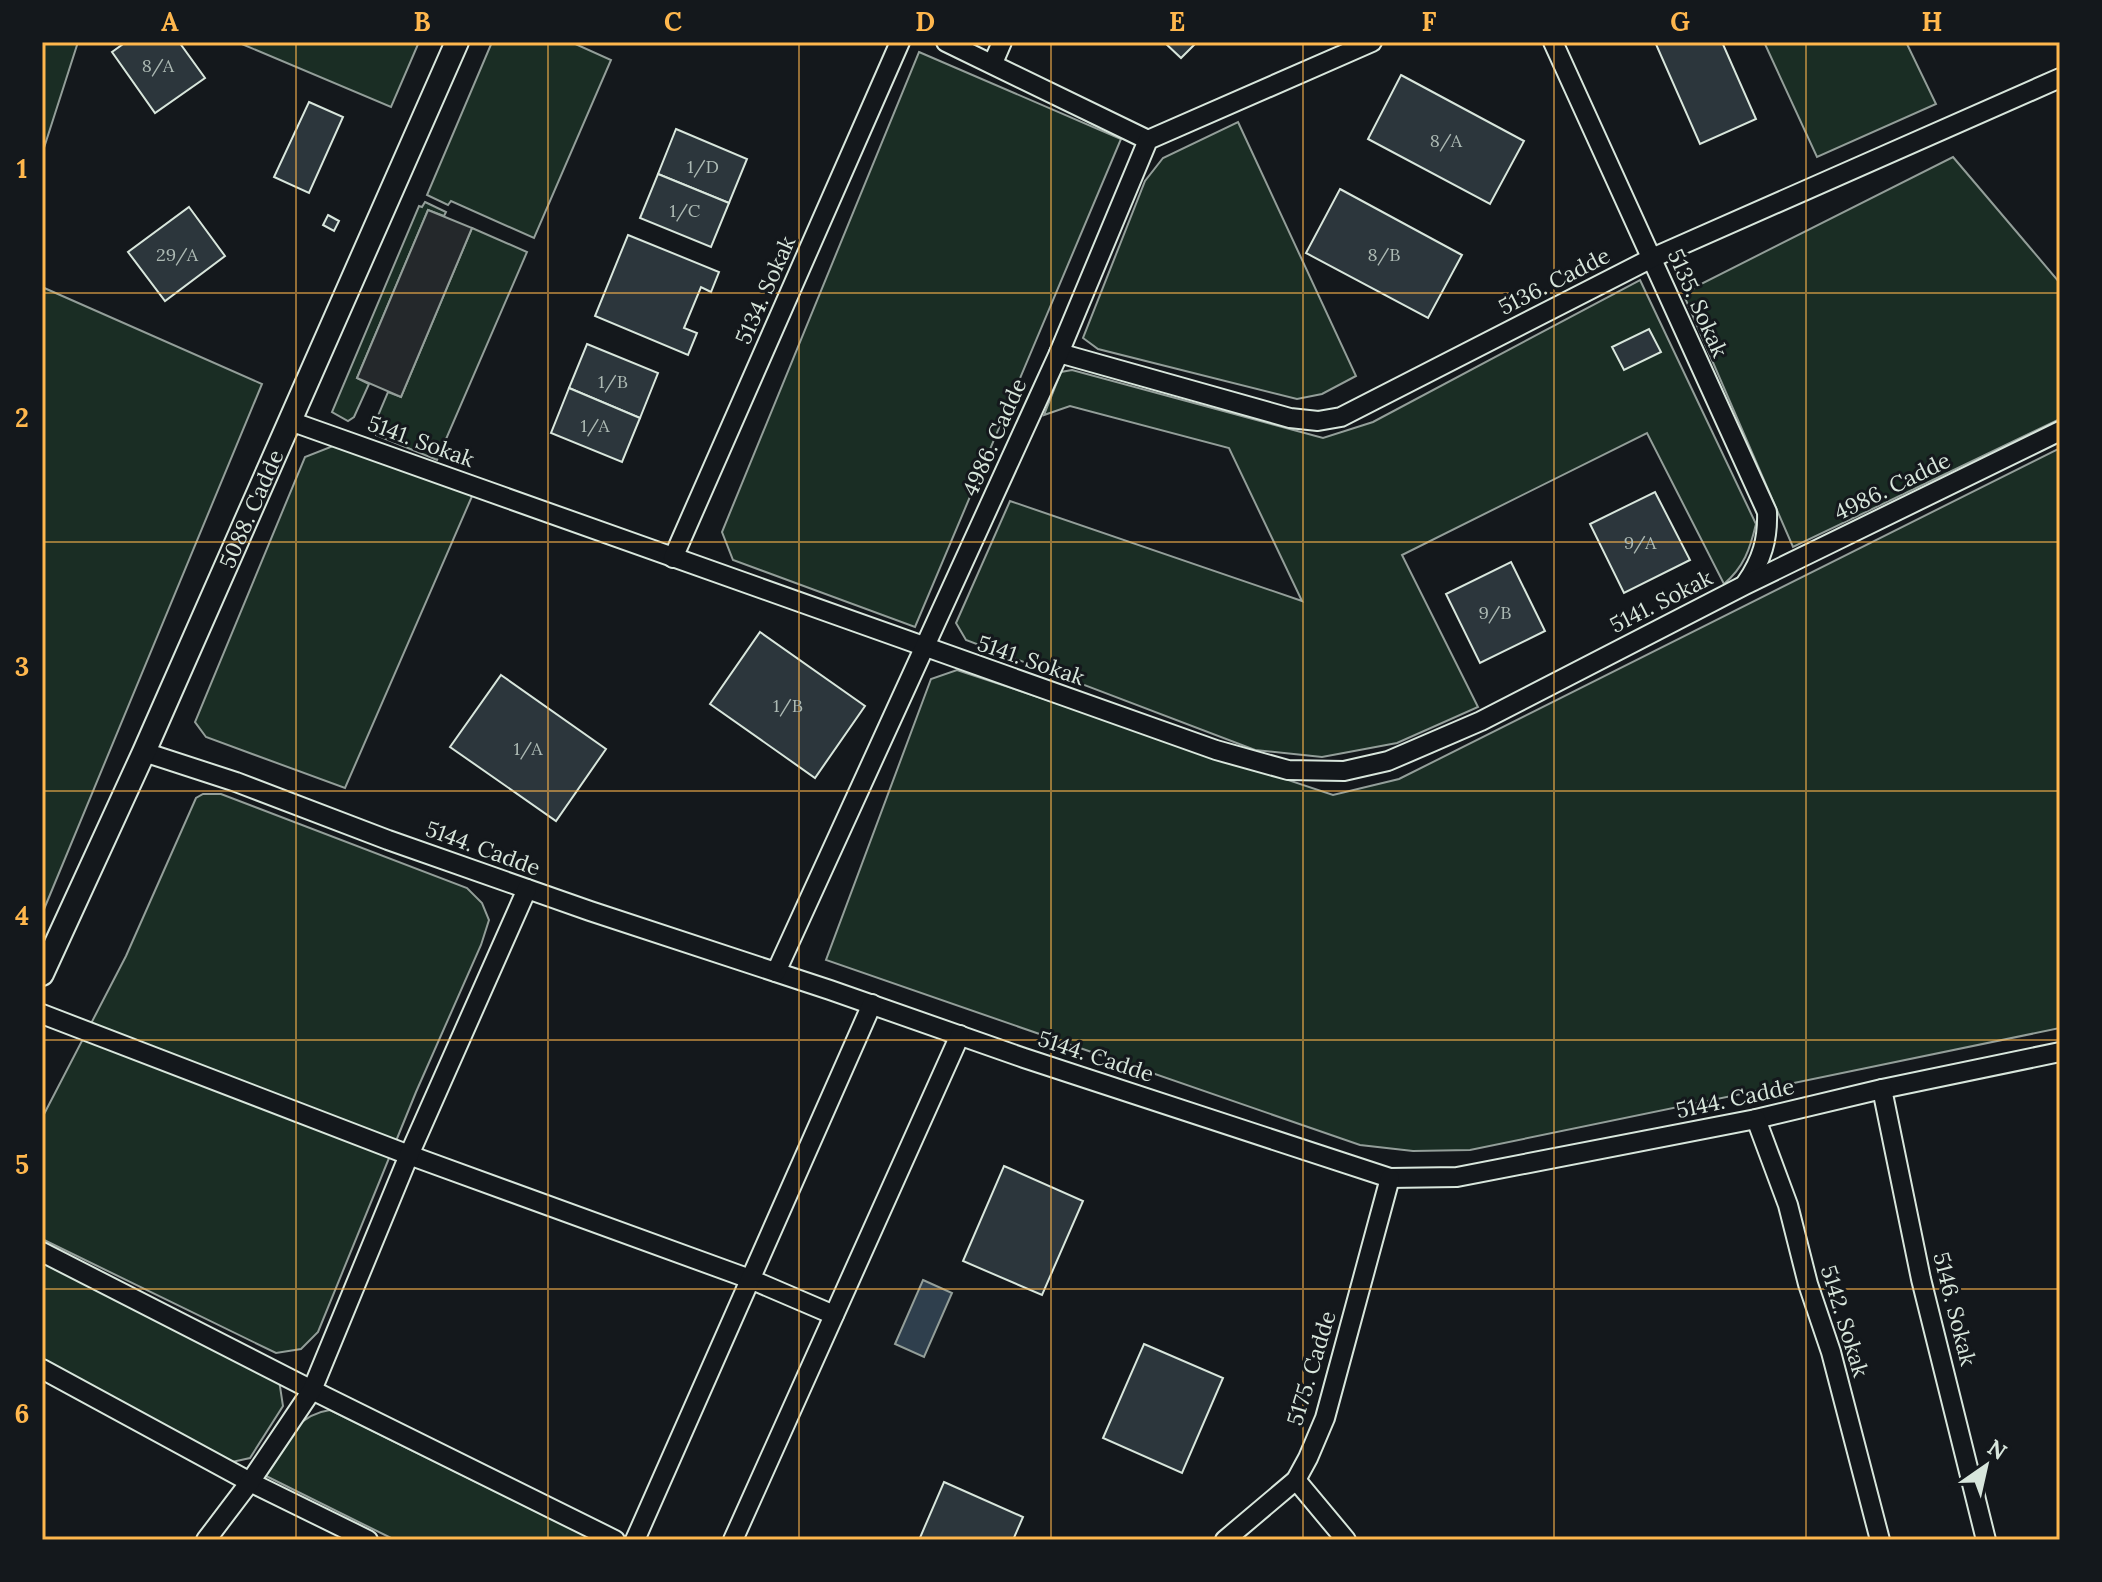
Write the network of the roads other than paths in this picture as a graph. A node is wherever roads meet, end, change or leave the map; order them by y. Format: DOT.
graph roads {
  1 [pos="457,42"];
  2 [pos="900,42"];
  3 [pos="946,42"];
  4 [pos="1002,42"];
  5 [pos="1372,42"];
  6 [pos="1553,42"];
  7 [pos="993,63"];
  8 [pos="2060,78"];
  9 [pos="1148,140"];
  10 [pos="1652,258"];
  11 [pos="1059,353"];
  12 [pos="290,421"];
  13 [pos="2060,431"];
  14 [pos="673,558"];
  15 [pos="1745,585"];
  16 [pos="925,649"];
  17 [pos="144,752"];
  18 [pos="527,889"];
  19 [pos="776,972"];
  20 [pos="42,974"];
  21 [pos="872,1004"];
  22 [pos="42,1014"];
  23 [pos="960,1035"];
  24 [pos="2060,1052"];
  25 [pos="1882,1089"];
  26 [pos="1756,1119"];
  27 [pos="409,1155"];
  28 [pos="1390,1178"];
  29 [pos="42,1252"];
  30 [pos="750,1279"];
  31 [pos="834,1315"];
  32 [pos="42,1369"];
  33 [pos="312,1390"];
  34 [pos="1296,1480"];
  35 [pos="250,1482"];
  36 [pos="206,1540"];
  37 [pos="368,1540"];
  38 [pos="615,1540"];
  39 [pos="635,1540"];
  40 [pos="733,1540"];
  41 [pos="1225,1540"];
  42 [pos="1346,1540"];
  43 [pos="1880,1540"];
  44 [pos="1986,1540"];
  1 -- 12 [label="street, 5088. Cadde"];
  2 -- 14 [label="street, 5134. Sokak"];
  3 -- 7 [label="street"];
  4 -- 7 [label="street"];
  5 -- 9 [label="street"];
  6 -- 10 [label="street, 5135. Sokak"];
  7 -- 9 [label="street"];
  8 -- 10 [label="street, 5136. Cadde"];
  9 -- 11 [label="street, 4986. Cadde"];
  10 -- 11 [label="street, 5136. Cadde"];
  10 -- 15 [label="street, 5135. Sokak"];
  11 -- 16 [label="street, 4986. Cadde"];
  12 -- 14 [label="street, 5141. Sokak"];
  12 -- 17 [label="street, 5088. Cadde"];
  13 -- 15 [label="street, 4986. Cadde"];
  14 -- 16 [label="street, 5141. Sokak"];
  15 -- 16 [label="street, 5141. Sokak"];
  16 -- 19 [label="street, 4986. Cadde"];
  17 -- 18 [label="street, 5144. Cadde"];
  17 -- 20 [label="street, 5088. Cadde"];
  18 -- 19 [label="street, 5144. Cadde"];
  18 -- 27 [label="street"];
  19 -- 21 [label="street, 5144. Cadde"];
  21 -- 23 [label="street, 5144. Cadde"];
  21 -- 30 [label="street"];
  22 -- 27 [label="street"];
  23 -- 28 [label="street, 5144. Cadde"];
  23 -- 31 [label="street"];
  24 -- 25 [label="street, 5144. Cadde"];
  25 -- 26 [label="street, 5144. Cadde"];
  25 -- 44 [label="street, 5146. Sokak"];
  26 -- 28 [label="street, 5144. Cadde"];
  26 -- 43 [label="street, 5142. Sokak"];
  27 -- 30 [label="street"];
  27 -- 33 [label="street"];
  28 -- 34 [label="street, 5175. Cadde"];
  29 -- 33 [label="street"];
  30 -- 31 [label="street"];
  30 -- 39 [label="street"];
  31 -- 40 [label="street"];
  32 -- 35 [label="street"];
  33 -- 35 [label="street"];
  33 -- 38 [label="street"];
  34 -- 41 [label="street, 5175. Cadde"];
  34 -- 42 [label="street"];
  35 -- 36 [label="street"];
  35 -- 37 [label="street"];
}
